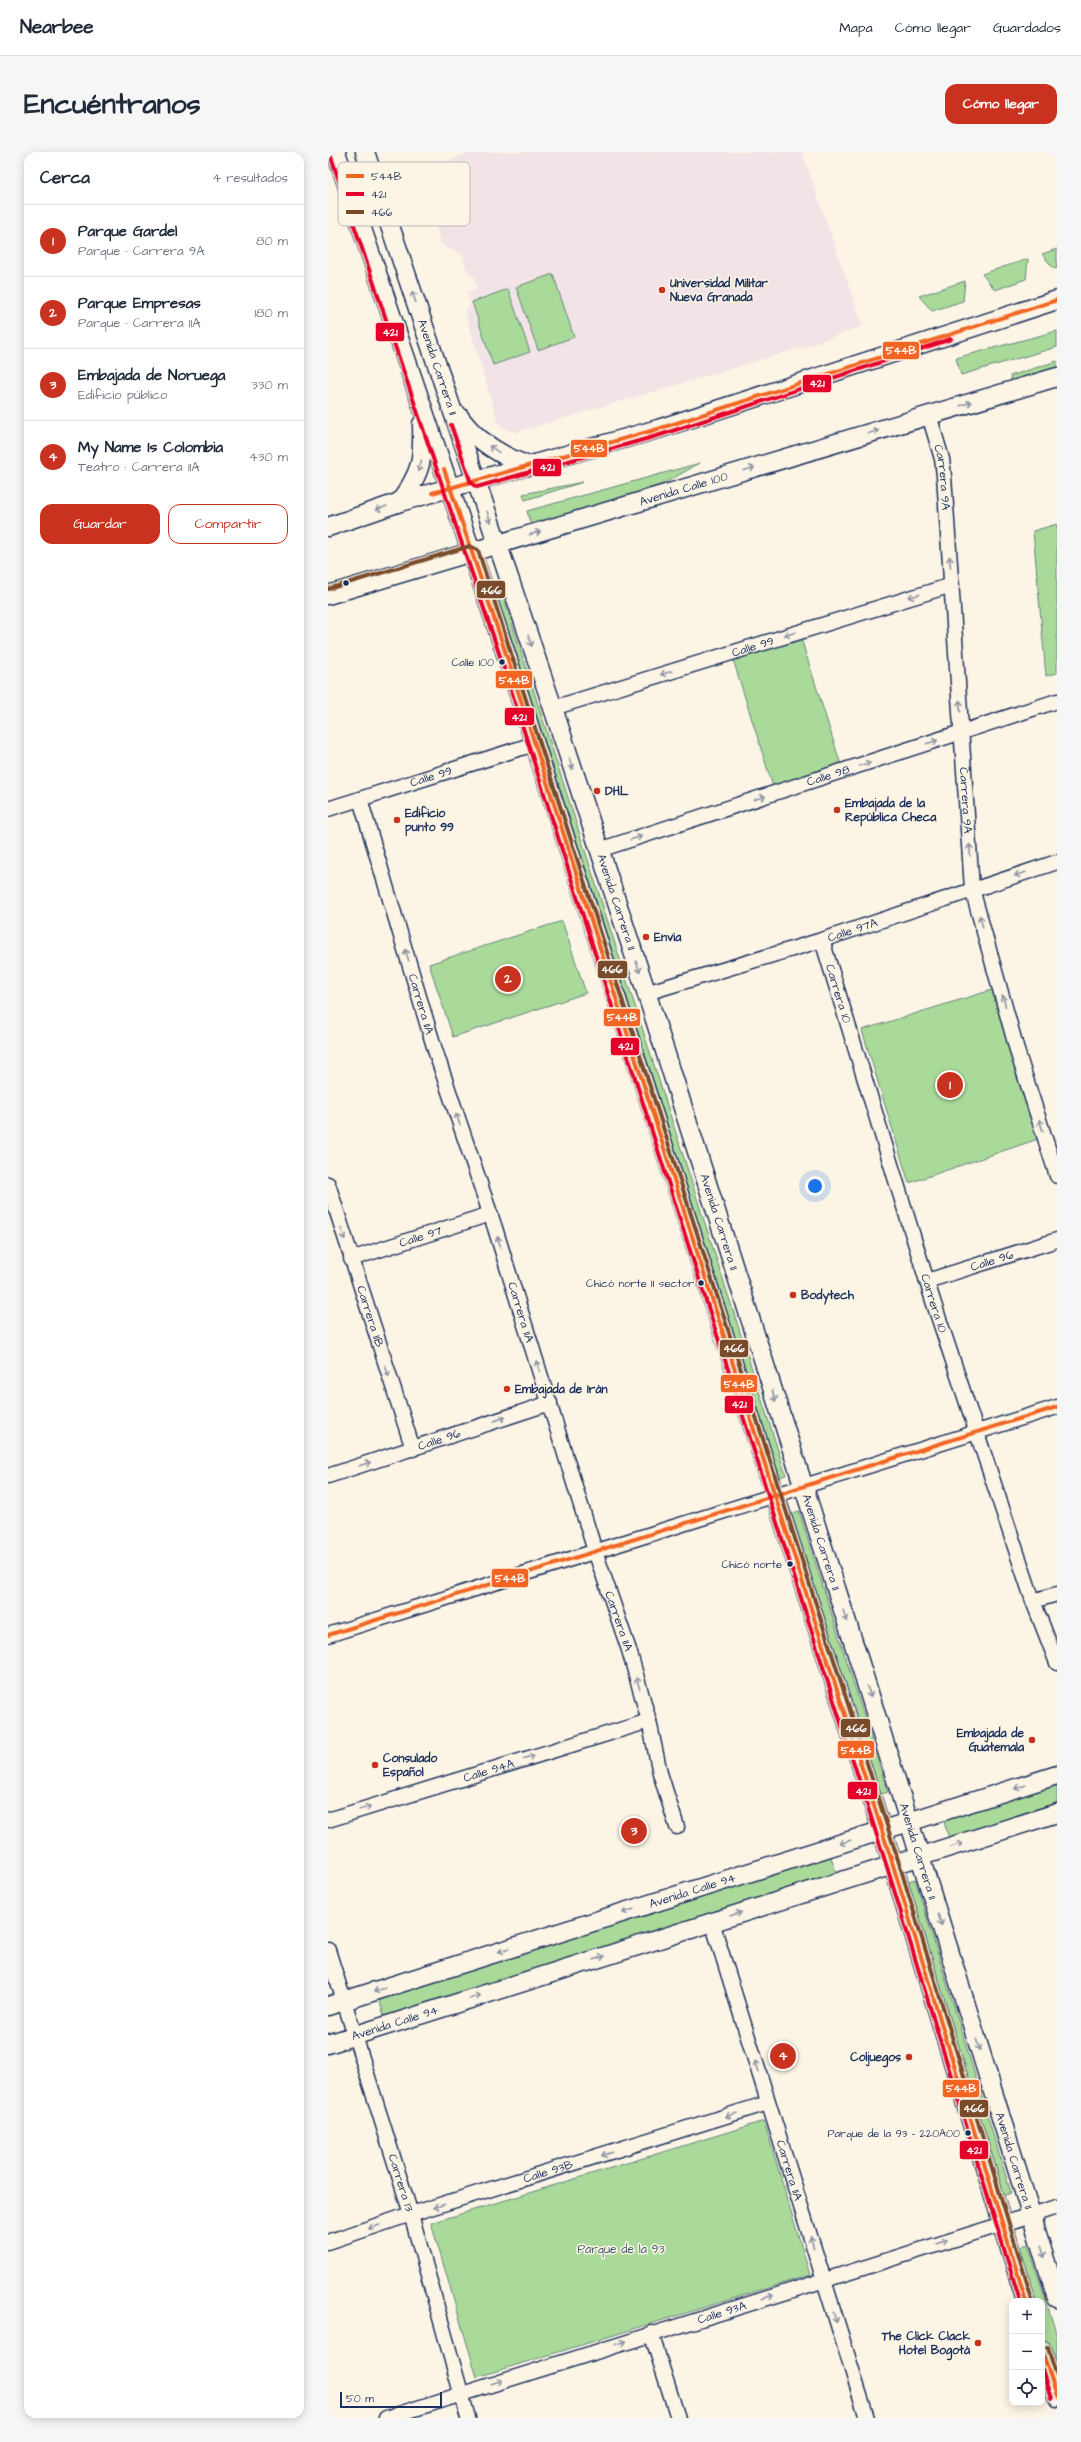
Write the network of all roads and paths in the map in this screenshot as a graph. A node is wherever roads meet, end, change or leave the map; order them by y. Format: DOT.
graph roads {
  1 [pos="336,152"];
  2 [pos="365,152"];
  3 [pos="339,162"];
  4 [pos="368,162"];
  5 [pos="361,226"];
  6 [pos="390,226"];
  7 [pos="1057,300"];
  8 [pos="1057,368"];
  9 [pos="1057,377"];
  10 [pos="1039,382"];
  11 [pos="420,399"];
  12 [pos="450,401"];
  13 [pos="929,416"];
  14 [pos="529,466"];
  15 [pos="476,481"];
  16 [pos="450,488"];
  17 [pos="400,502"];
  18 [pos="328,527"];
  19 [pos="498,544"];
  20 [pos="472,552"];
  21 [pos="952,585"];
  22 [pos="328,595"];
  23 [pos="1057,700"];
  24 [pos="553,708"];
  25 [pos="962,732"];
  26 [pos="534,744"];
  27 [pos="360,799"];
  28 [pos="328,809"];
  29 [pos="599,850"];
  30 [pos="1057,862"];
  31 [pos="972,889"];
  32 [pos="822,940"];
  33 [pos="646,993"];
  34 [pos="1057,1176"];
  35 [pos="328,1184"];
  36 [pos="490,1214"];
  37 [pos="1057,1240"];
  38 [pos="351,1258"];
  39 [pos="927,1281"];
  40 [pos="550,1403"];
  41 [pos="1057,1407"];
  42 [pos="977,1431"];
  43 [pos="413,1449"];
  44 [pos="328,1476"];
  45 [pos="803,1485"];
  46 [pos="775,1494"];
  47 [pos="595,1551"];
  48 [pos="1057,1594"];
  49 [pos="1033,1601"];
  50 [pos="328,1635"];
  51 [pos="1057,1663"];
  52 [pos="649,1721"];
  53 [pos="1057,1775"];
  54 [pos="1057,1813"];
  55 [pos="328,1820"];
  56 [pos="909,1822"];
  57 [pos="677,1827"];
  58 [pos="882,1831"];
  59 [pos="920,1856"];
  60 [pos="893,1865"];
  61 [pos="712,1922"];
  62 [pos="328,1950"];
  63 [pos="336,2003"];
  64 [pos="355,2035"];
  65 [pos="328,2044"];
  66 [pos="768,2103"];
  67 [pos="1057,2207"];
  68 [pos="411,2214"];
  69 [pos="1031,2215"];
  70 [pos="1002,2224"];
  71 [pos="328,2242"];
  72 [pos="824,2280"];
  73 [pos="1025,2298"];
  74 [pos="1057,2298"];
  75 [pos="651,2334"];
  76 [pos="1045,2359"];
  77 [pos="460,2394"];
  78 [pos="1057,2397"];
  79 [pos="386,2418"];
  80 [pos="468,2418"];
  81 [pos="678,2418"];
  82 [pos="867,2418"];
  1 -- 3 [label="main road"];
  4 -- 2 [label="main road, Avenida Carrera 11, one-way"];
  5 -- 11 [label="main road"];
  12 -- 6 [label="main road, Avenida Carrera 11, one-way"];
  7 -- 14 [label="main road"];
  8 -- 10 [label="main road, Avenida Calle 100"];
  9 -- 10 [label="main road, Avenida Calle 100"];
  13 -- 10 [label="main road, Avenida Calle 100, one-way"];
  11 -- 16 [label="main road"];
  11 -- 17 [label="main road, one-way"];
  14 -- 12 [label="main road, one-way"];
  12 -- 15 [label="main road, Avenida Carrera 11"];
  19 -- 13 [label="main road, Avenida Calle 100, one-way"];
  21 -- 13 [label="street, Carrera 9A, one-way"];
  14 -- 15 [label="main road"];
  15 -- 16 [label="main road"];
  15 -- 19 [label="main road, Avenida Carrera 11, one-way"];
  16 -- 17 [label="main road"];
  16 -- 20 [label="main road"];
  17 -- 18 [label="main road, one-way"];
  19 -- 20 [label="main road, Avenida Calle 100"];
  19 -- 24 [label="main road, Avenida Carrera 11, one-way"];
  20 -- 22 [label="main road, Avenida Calle 100"];
  20 -- 26 [label="main road"];
  21 -- 24 [label="street, Calle 99, one-way"];
  25 -- 21 [label="street, Carrera 9A, one-way"];
  23 -- 25 [label="street, Calle 98"];
  24 -- 29 [label="main road, Avenida Carrera 11, one-way"];
  29 -- 25 [label="street, Calle 98, one-way"];
  31 -- 25 [label="street, Carrera 9A, one-way"];
  26 -- 27 [label="street, Calle 99"];
  26 -- 46 [label="main road"];
  27 -- 28 [label="street, Calle 99"];
  36 -- 27 [label="street, Carrera 11A, one-way"];
  29 -- 33 [label="main road, Avenida Carrera 11, one-way"];
  30 -- 31 [label="street, Calle 97A, one-way"];
  31 -- 32 [label="street, Calle 97A"];
  34 -- 31 [label="street, Carrera 9A, one-way"];
  32 -- 33 [label="street, Calle 97A"];
  32 -- 39 [label="street, Carrera 10"];
  33 -- 45 [label="main road, Avenida Carrera 11, one-way"];
  35 -- 38 [label="street, Carrera 11B, one-way"];
  36 -- 38 [label="street, Calle 97"];
  40 -- 36 [label="street, Carrera 11A, one-way"];
  37 -- 39 [label="street, Calle 96"];
  38 -- 43 [label="street, Carrera 11B, one-way"];
  39 -- 42 [label="street, Carrera 10"];
  43 -- 40 [label="street, Calle 96, one-way"];
  40 -- 47 [label="street, Carrera 11A"];
  41 -- 42 [label="street"];
  42 -- 45 [label="street"];
  42 -- 49 [label="street, Carrera 10"];
  44 -- 43 [label="street, Calle 96, one-way"];
  45 -- 46 [label="street"];
  45 -- 56 [label="main road, Avenida Carrera 11, one-way"];
  46 -- 47 [label="street"];
  46 -- 58 [label="main road"];
  47 -- 50 [label="street"];
  52 -- 47 [label="street, Carrera 11A, one-way"];
  48 -- 49 [label="street"];
  49 -- 51 [label="street, Carrera 10"];
  55 -- 52 [label="street, Calle 94A, one-way"];
  52 -- 57 [label="street, Carrera 11A"];
  53 -- 56 [label="main road, Avenida Calle 94, one-way"];
  59 -- 54 [label="main road, Avenida Calle 94, one-way"];
  56 -- 58 [label="main road, Avenida Calle 94"];
  56 -- 59 [label="main road, Avenida Carrera 11"];
  58 -- 60 [label="main road"];
  58 -- 63 [label="main road, Avenida Calle 94, one-way"];
  59 -- 60 [label="main road, Avenida Calle 94"];
  59 -- 69 [label="main road, Avenida Carrera 11, one-way"];
  61 -- 60 [label="main road, Avenida Calle 94, one-way"];
  60 -- 70 [label="main road"];
  64 -- 61 [label="main road, Avenida Calle 94, one-way"];
  66 -- 61 [label="street, Carrera 11A, one-way"];
  62 -- 63 [label="street, Carrera 13"];
  63 -- 64 [label="street, Carrera 13"];
  64 -- 65 [label="main road, Avenida Calle 94"];
  64 -- 68 [label="street, Carrera 13"];
  66 -- 68 [label="street, Calle 93B, one-way"];
  72 -- 66 [label="street, Carrera 11A, one-way"];
  67 -- 69 [label="street, Calle 93A"];
  68 -- 71 [label="street, Calle 93B, one-way"];
  68 -- 77 [label="street, Carrera 13"];
  69 -- 70 [label="street, Calle 93A"];
  69 -- 74 [label="main road, Avenida Carrera 11, one-way"];
  72 -- 70 [label="street, Calle 93A, one-way"];
  70 -- 73 [label="main road"];
  75 -- 72 [label="street, Calle 93A, one-way"];
  72 -- 82 [label="street, Carrera 11A, one-way"];
  77 -- 75 [label="street, Calle 93A, one-way"];
  75 -- 81 [label="street"];
  76 -- 78 [label="main road"];
  77 -- 79 [label="street, Calle 93A"];
  77 -- 80 [label="street, Carrera 13"];
}
